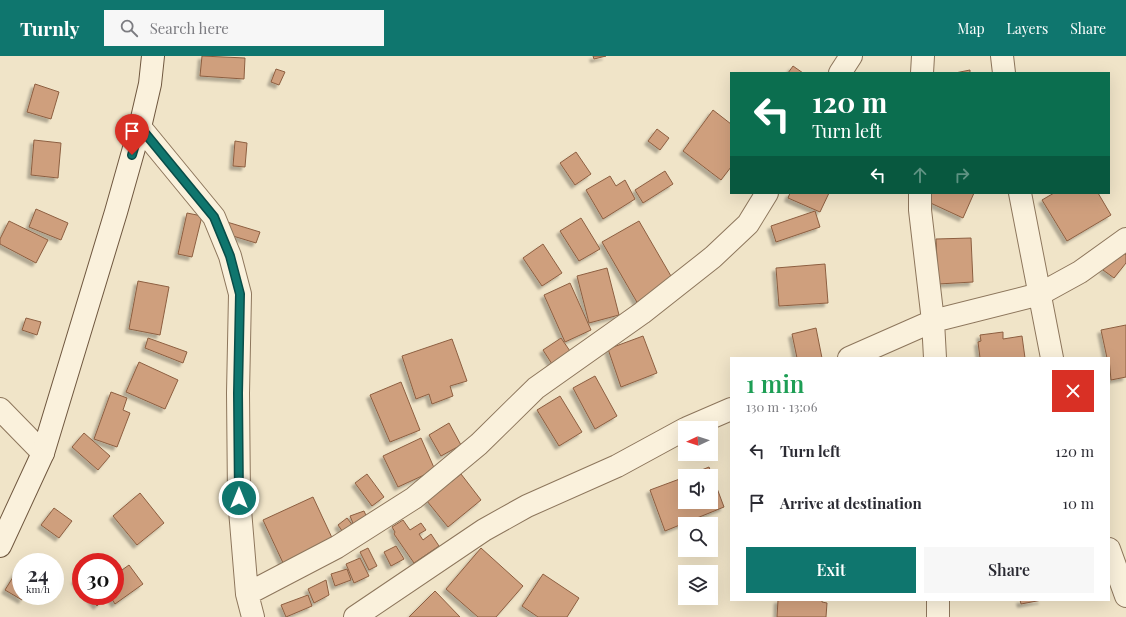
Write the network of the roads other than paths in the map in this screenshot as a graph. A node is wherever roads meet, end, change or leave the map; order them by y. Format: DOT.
graph roads {
  1 [pos="153,56"];
  2 [pos="851,56"];
  3 [pos="923,56"];
  4 [pos="1002,56"];
  5 [pos="841,72"];
  6 [pos="922,72"];
  7 [pos="1004,72"];
  8 [pos="140,127"];
  9 [pos="766,194"];
  10 [pos="920,194"];
  11 [pos="1020,194"];
  12 [pos="1126,239"];
  13 [pos="1040,294"];
  14 [pos="933,321"];
  15 [pos="851,357"];
  16 [pos="934,357"];
  17 [pos="1052,357"];
  18 [pos="0,409"];
  19 [pos="730,409"];
  20 [pos="701,421"];
  21 [pos="678,433"];
  22 [pos="43,453"];
  23 [pos="0,546"];
  24 [pos="1110,552"];
  25 [pos="247,594"];
  26 [pos="1126,596"];
  27 [pos="938,601"];
  28 [pos="253,617"];
  29 [pos="356,617"];
  30 [pos="938,617"];
  1 -- 8 [label="street"];
  2 -- 5 [label="street"];
  3 -- 6 [label="street"];
  4 -- 7 [label="street"];
  8 -- 22 [label="street"];
  8 -- 25 [label="street"];
  9 -- 25 [label="street"];
  10 -- 14 [label="street"];
  11 -- 13 [label="street"];
  12 -- 13 [label="street"];
  13 -- 14 [label="street"];
  13 -- 17 [label="street"];
  14 -- 15 [label="street"];
  14 -- 16 [label="street"];
  18 -- 22 [label="street"];
  19 -- 20 [label="street"];
  21 -- 29 [label="street"];
  22 -- 23 [label="street"];
  24 -- 26 [label="street"];
  25 -- 28 [label="street"];
  27 -- 30 [label="street"];
}
